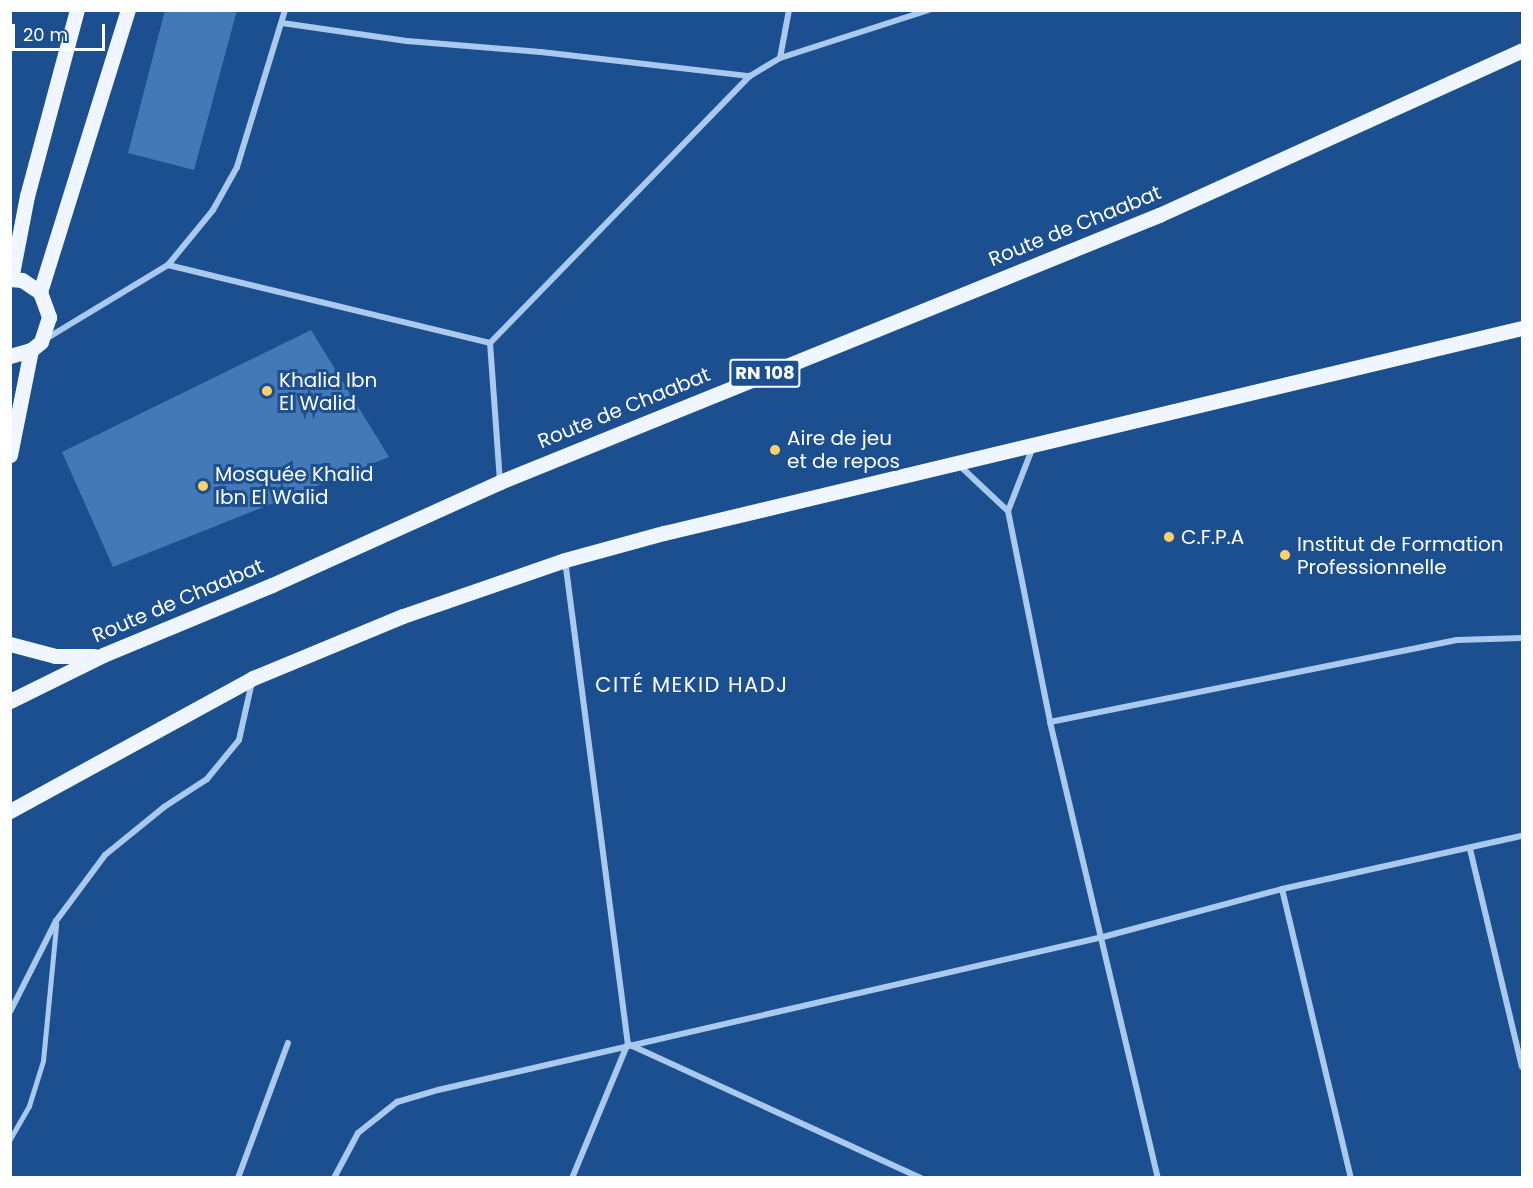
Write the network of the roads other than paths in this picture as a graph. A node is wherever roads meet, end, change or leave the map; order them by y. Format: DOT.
graph roads {
  1 [pos="76,10"];
  2 [pos="128,10"];
  3 [pos="285,10"];
  4 [pos="789,10"];
  5 [pos="929,10"];
  6 [pos="282,22"];
  7 [pos="1522,50"];
  8 [pos="780,58"];
  9 [pos="750,76"];
  10 [pos="168,265"];
  11 [pos="11,279"];
  12 [pos="40,292"];
  13 [pos="1522,328"];
  14 [pos="490,343"];
  15 [pos="36,346"];
  16 [pos="10,356"];
  17 [pos="1035,444"];
  18 [pos="10,455"];
  19 [pos="957,463"];
  20 [pos="500,482"];
  21 [pos="1008,510"];
  22 [pos="565,560"];
  23 [pos="1522,638"];
  24 [pos="10,644"];
  25 [pos="103,655"];
  26 [pos="253,678"];
  27 [pos="10,701"];
  28 [pos="1050,722"];
  29 [pos="10,811"];
  30 [pos="1522,836"];
  31 [pos="1470,849"];
  32 [pos="1282,888"];
  33 [pos="56,921"];
  34 [pos="1103,937"];
  35 [pos="10,1012"];
  36 [pos="288,1042"];
  37 [pos="628,1043"];
  38 [pos="1522,1068"];
  39 [pos="10,1139"];
  40 [pos="238,1178"];
  41 [pos="334,1178"];
  42 [pos="573,1178"];
  43 [pos="921,1178"];
  44 [pos="1158,1178"];
  45 [pos="1351,1178"];
  1 -- 11 [label="main road"];
  2 -- 12 [label="main road"];
  3 -- 6 [label="street"];
  4 -- 8 [label="street"];
  5 -- 8 [label="street"];
  6 -- 9 [label="street"];
  6 -- 10 [label="street"];
  7 -- 20 [label="main road, Route de Chaabat / RN 108"];
  8 -- 9 [label="street"];
  9 -- 14 [label="street"];
  10 -- 14 [label="street"];
  10 -- 15 [label="street"];
  11 -- 12 [label="main road"];
  12 -- 15 [label="main road"];
  13 -- 17 [label="main road"];
  14 -- 20 [label="street"];
  15 -- 16 [label="main road"];
  15 -- 18 [label="main road"];
  17 -- 19 [label="main road"];
  17 -- 21 [label="street"];
  19 -- 21 [label="street"];
  19 -- 22 [label="main road"];
  20 -- 25 [label="main road, Route de Chaabat / RN 108"];
  21 -- 28 [label="street"];
  22 -- 26 [label="main road"];
  22 -- 37 [label="street"];
  23 -- 28 [label="street"];
  24 -- 25 [label="main road"];
  25 -- 27 [label="main road, Route de Chaabat / RN 108"];
  26 -- 29 [label="main road"];
  26 -- 33 [label="street"];
  28 -- 34 [label="street"];
  30 -- 31 [label="street"];
  31 -- 32 [label="street"];
  31 -- 38 [label="street"];
  32 -- 34 [label="street"];
  32 -- 45 [label="street"];
  33 -- 35 [label="street"];
  33 -- 39 [label="lane"];
  34 -- 37 [label="street"];
  34 -- 44 [label="street"];
  36 -- 40 [label="street"];
  37 -- 41 [label="street"];
  37 -- 42 [label="street"];
  37 -- 43 [label="street"];
}
